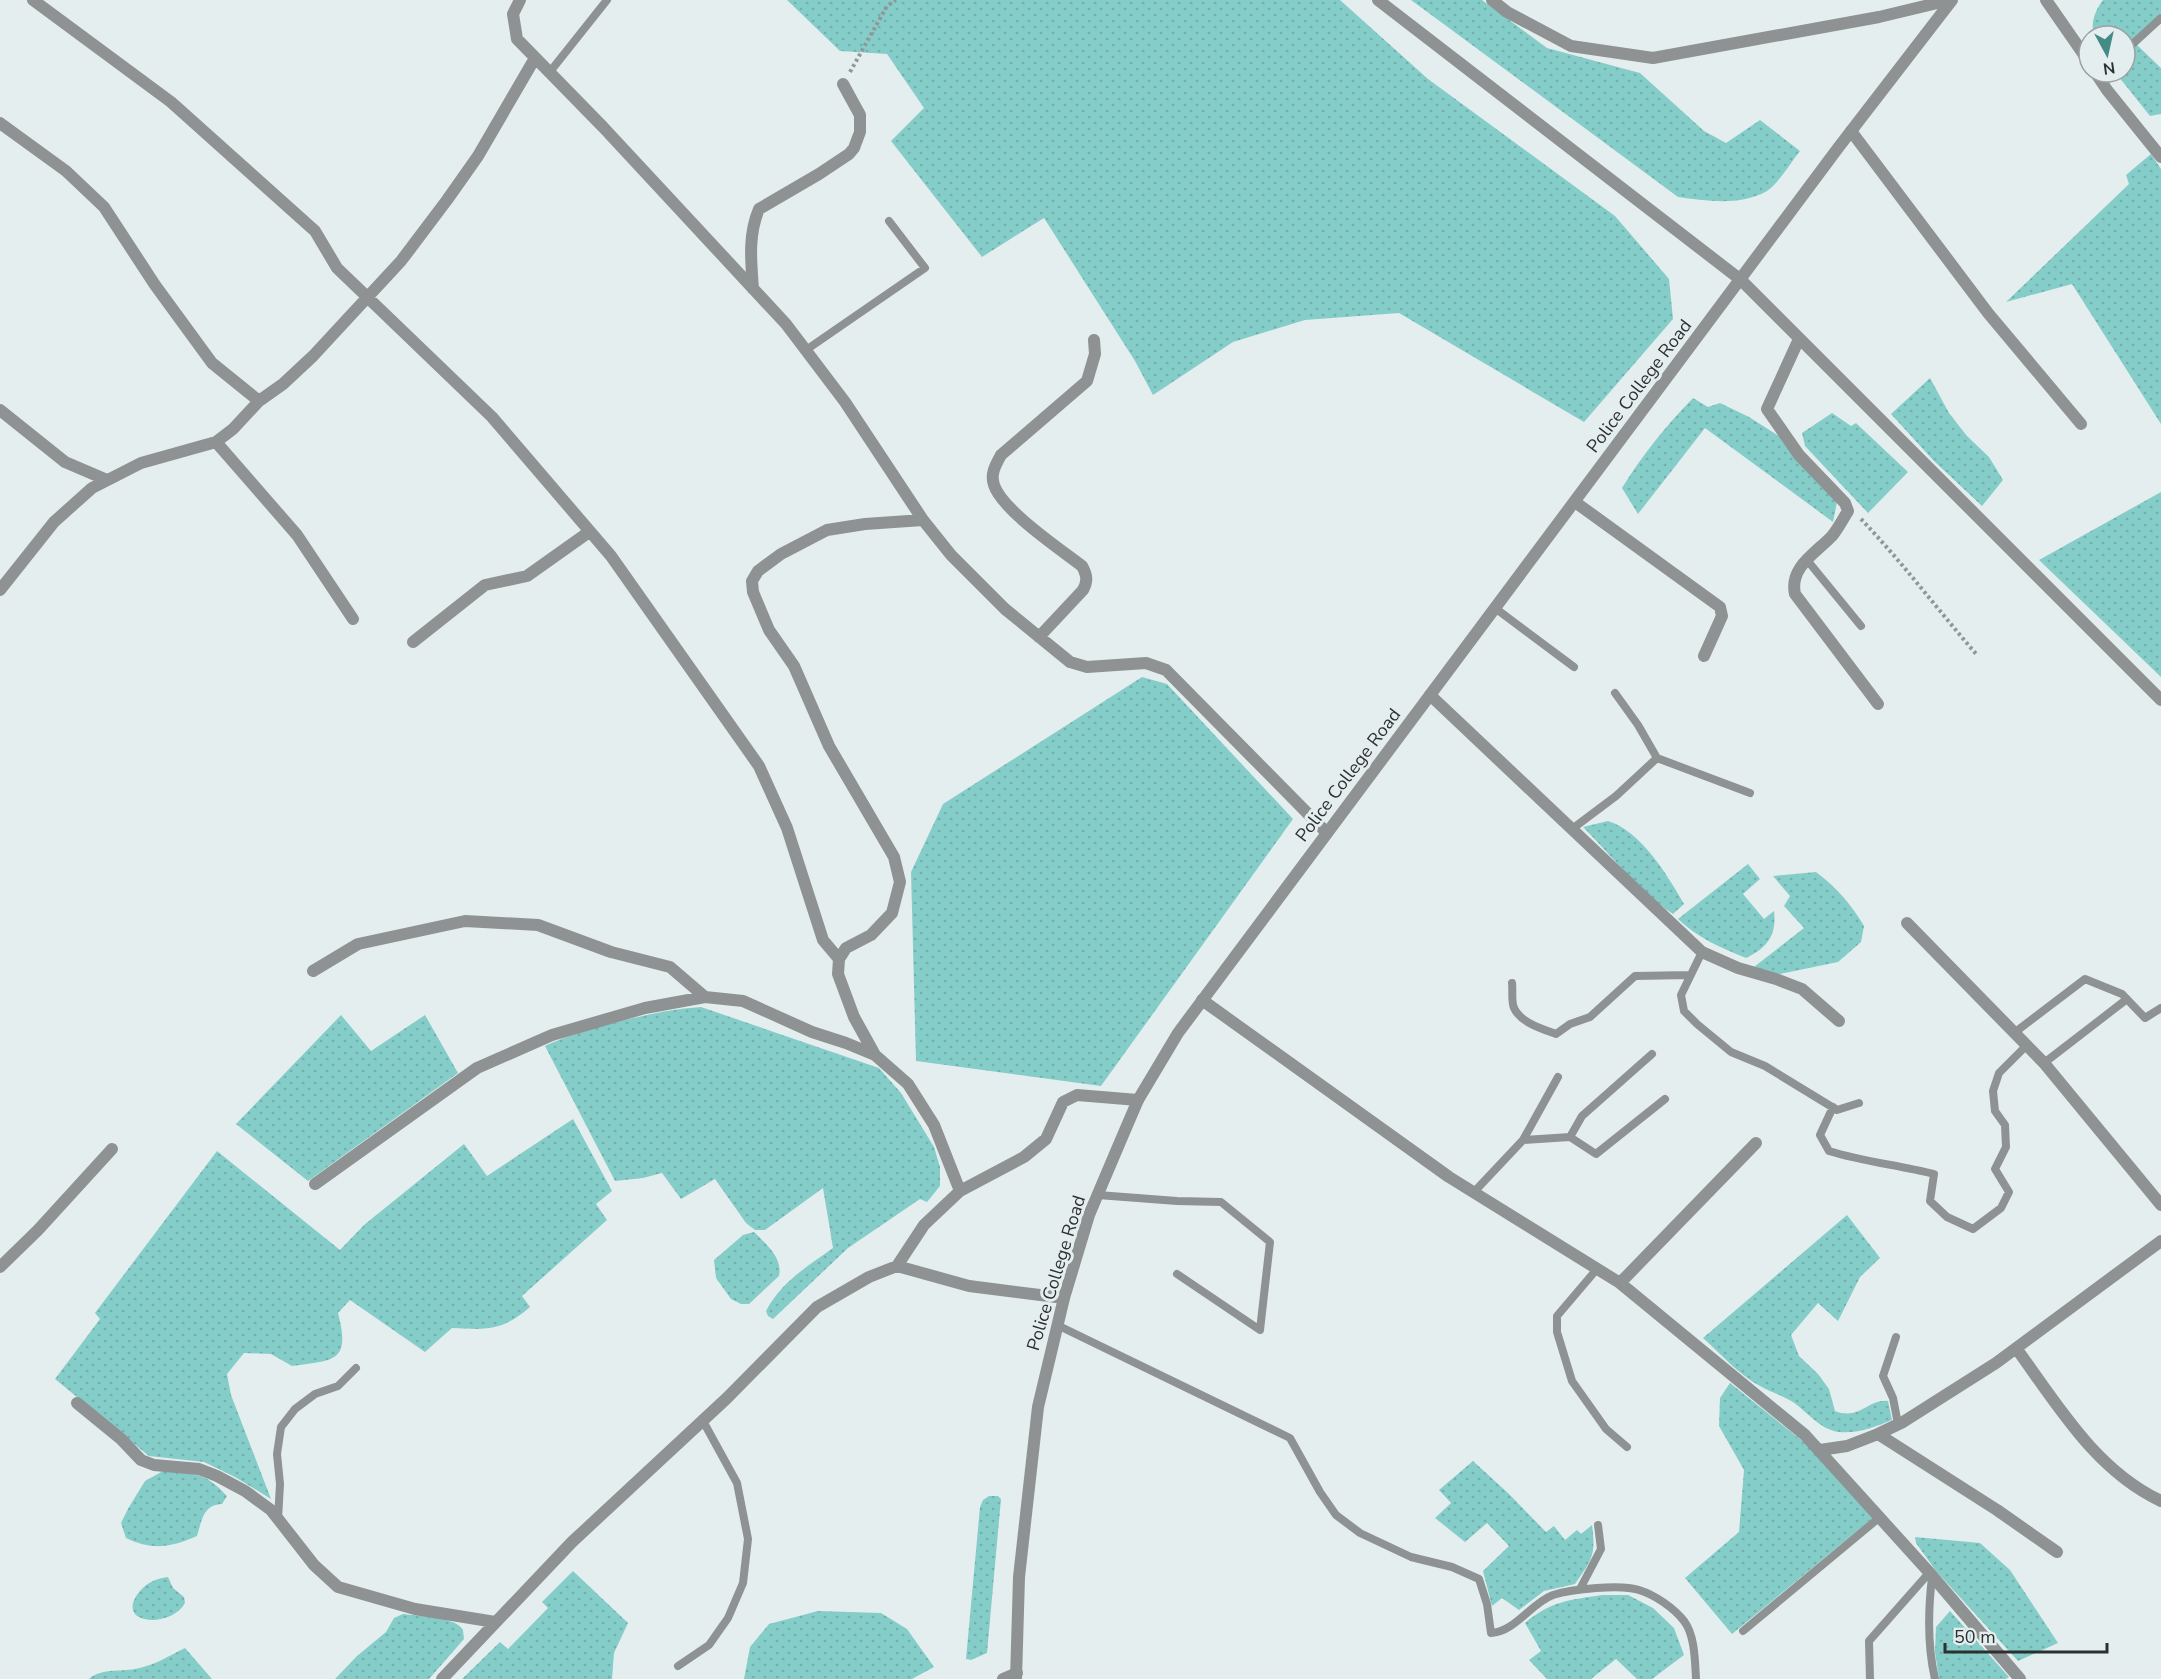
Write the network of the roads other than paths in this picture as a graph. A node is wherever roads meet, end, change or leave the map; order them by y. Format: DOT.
graph roads {
  1 [pos="33,0"];
  2 [pos="520,0"];
  3 [pos="607,0"];
  4 [pos="1378,0"];
  5 [pos="1492,0"];
  6 [pos="1951,0"];
  7 [pos="2046,0"];
  8 [pos="2161,18"];
  9 [pos="2137,40"];
  10 [pos="2077,45"];
  11 [pos="535,58"];
  12 [pos="549,73"];
  13 [pos="843,84"];
  14 [pos="2103,84"];
  15 [pos="0,123"];
  16 [pos="1851,131"];
  17 [pos="2160,150"];
  18 [pos="889,221"];
  19 [pos="1741,280"];
  20 [pos="753,289"];
  21 [pos="367,298"];
  22 [pos="1799,339"];
  23 [pos="1094,340"];
  24 [pos="806,350"];
  25 [pos="259,401"];
  26 [pos="0,410"];
  27 [pos="2082,424"];
  28 [pos="216,442"];
  29 [pos="107,480"];
  30 [pos="1575,502"];
  31 [pos="923,520"];
  32 [pos="589,532"];
  33 [pos="1807,560"];
  34 [pos="0,590"];
  35 [pos="1495,608"];
  36 [pos="352,619"];
  37 [pos="1861,626"];
  38 [pos="1039,637"];
  39 [pos="413,642"];
  40 [pos="1704,656"];
  41 [pos="1574,667"];
  42 [pos="1615,693"];
  43 [pos="1430,695"];
  44 [pos="2161,700"];
  45 [pos="1878,704"];
  46 [pos="1657,758"];
  47 [pos="1750,793"];
  48 [pos="1572,829"];
  49 [pos="1327,833"];
  50 [pos="1907,923"];
  51 [pos="1702,952"];
  52 [pos="839,959"];
  53 [pos="313,970"];
  54 [pos="1690,975"];
  55 [pos="1512,983"];
  56 [pos="705,997"];
  57 [pos="2127,999"];
  58 [pos="1202,1000"];
  59 [pos="2161,1008"];
  60 [pos="1839,1021"];
  61 [pos="2014,1033"];
  62 [pos="2026,1046"];
  63 [pos="1652,1054"];
  64 [pos="875,1055"];
  65 [pos="2044,1063"];
  66 [pos="1558,1077"];
  67 [pos="1665,1099"];
  68 [pos="1138,1100"];
  69 [pos="1859,1103"];
  70 [pos="1833,1107"];
  71 [pos="1570,1137"];
  72 [pos="1523,1140"];
  73 [pos="1756,1143"];
  74 [pos="112,1149"];
  75 [pos="315,1184"];
  76 [pos="960,1191"];
  77 [pos="1473,1192"];
  78 [pos="1098,1195"];
  79 [pos="2161,1204"];
  80 [pos="2161,1241"];
  81 [pos="897,1266"];
  82 [pos="0,1267"];
  83 [pos="1597,1269"];
  84 [pos="1177,1274"];
  85 [pos="1620,1283"];
  86 [pos="1064,1298"];
  87 [pos="1057,1325"];
  88 [pos="1896,1337"];
  89 [pos="2016,1348"];
  90 [pos="356,1368"];
  91 [pos="77,1403"];
  92 [pos="703,1421"];
  93 [pos="1898,1424"];
  94 [pos="1878,1434"];
  95 [pos="1627,1447"];
  96 [pos="1820,1450"];
  97 [pos="2161,1501"];
  98 [pos="1880,1516"];
  99 [pos="278,1519"];
  100 [pos="1598,1524"];
  101 [pos="2057,1552"];
  102 [pos="1931,1575"];
  103 [pos="1580,1589"];
  104 [pos="495,1622"];
  105 [pos="1743,1631"];
  106 [pos="678,1666"];
  107 [pos="1016,1676"];
  108 [pos="442,1679"];
  109 [pos="1003,1679"];
  110 [pos="1696,1679"];
  111 [pos="1870,1679"];
  112 [pos="1935,1679"];
  113 [pos="2020,1679"];
  1 -- 21 [label="street"];
  2 -- 11 [label="street"];
  3 -- 12 [label="lane"];
  4 -- 19 [label="street"];
  5 -- 6 [label="street"];
  6 -- 16 [label="street, Police College Road"];
  7 -- 10 [label="street"];
  8 -- 9 [label="lane"];
  11 -- 12 [label="street"];
  11 -- 21 [label="street"];
  12 -- 20 [label="street"];
  13 -- 20 [label="street"];
  14 -- 17 [label="street"];
  15 -- 25 [label="street"];
  16 -- 19 [label="street, Police College Road"];
  16 -- 27 [label="street"];
  18 -- 24 [label="lane"];
  19 -- 22 [label="street"];
  19 -- 30 [label="street, Police College Road"];
  20 -- 24 [label="street"];
  21 -- 25 [label="street"];
  21 -- 32 [label="street"];
  22 -- 33 [label="street"];
  22 -- 44 [label="street"];
  23 -- 38 [label="street"];
  24 -- 31 [label="street"];
  25 -- 28 [label="street"];
  26 -- 29 [label="street"];
  28 -- 29 [label="street"];
  28 -- 36 [label="street"];
  29 -- 34 [label="street"];
  30 -- 35 [label="street, Police College Road"];
  30 -- 40 [label="street"];
  31 -- 38 [label="street"];
  31 -- 52 [label="street"];
  32 -- 39 [label="street"];
  32 -- 52 [label="street"];
  33 -- 37 [label="lane"];
  33 -- 45 [label="street"];
  35 -- 41 [label="lane"];
  35 -- 43 [label="street, Police College Road"];
  38 -- 49 [label="street"];
  42 -- 46 [label="lane"];
  43 -- 48 [label="street"];
  43 -- 49 [label="street, Police College Road"];
  46 -- 47 [label="lane"];
  46 -- 48 [label="lane"];
  48 -- 51 [label="street"];
  49 -- 58 [label="street, Police College Road"];
  50 -- 61 [label="street"];
  51 -- 54 [label="lane"];
  51 -- 60 [label="street"];
  52 -- 64 [label="street"];
  53 -- 56 [label="street"];
  54 -- 55 [label="lane"];
  54 -- 70 [label="lane"];
  56 -- 64 [label="street"];
  56 -- 75 [label="street"];
  57 -- 59 [label="lane"];
  57 -- 61 [label="lane"];
  57 -- 65 [label="lane"];
  58 -- 68 [label="street, Police College Road"];
  58 -- 77 [label="street"];
  61 -- 62 [label="street"];
  62 -- 65 [label="street"];
  62 -- 70 [label="lane"];
  63 -- 71 [label="lane"];
  64 -- 76 [label="street"];
  65 -- 79 [label="street"];
  66 -- 72 [label="lane"];
  67 -- 71 [label="lane"];
  68 -- 76 [label="street"];
  68 -- 78 [label="street, Police College Road"];
  69 -- 70 [label="lane"];
  71 -- 72 [label="lane"];
  72 -- 77 [label="lane"];
  73 -- 85 [label="street"];
  74 -- 82 [label="street"];
  76 -- 81 [label="street"];
  77 -- 83 [label="street"];
  78 -- 84 [label="lane"];
  78 -- 86 [label="street, Police College Road"];
  80 -- 89 [label="street"];
  81 -- 86 [label="street"];
  81 -- 92 [label="street"];
  83 -- 85 [label="street"];
  83 -- 95 [label="lane"];
  85 -- 96 [label="street"];
  86 -- 87 [label="street, Police College Road"];
  87 -- 103 [label="lane"];
  87 -- 107 [label="street, Police College Road"];
  88 -- 93 [label="lane"];
  89 -- 93 [label="street"];
  89 -- 97 [label="street"];
  90 -- 99 [label="lane"];
  91 -- 99 [label="street"];
  92 -- 104 [label="street"];
  92 -- 106 [label="lane"];
  93 -- 94 [label="street"];
  94 -- 96 [label="street"];
  94 -- 101 [label="street"];
  96 -- 98 [label="street"];
  98 -- 102 [label="street"];
  98 -- 105 [label="lane"];
  99 -- 104 [label="street"];
  100 -- 103 [label="lane"];
  102 -- 111 [label="lane"];
  102 -- 112 [label="lane"];
  102 -- 113 [label="street"];
  103 -- 110 [label="lane"];
  104 -- 108 [label="street"];
  107 -- 109 [label="street"];
}
